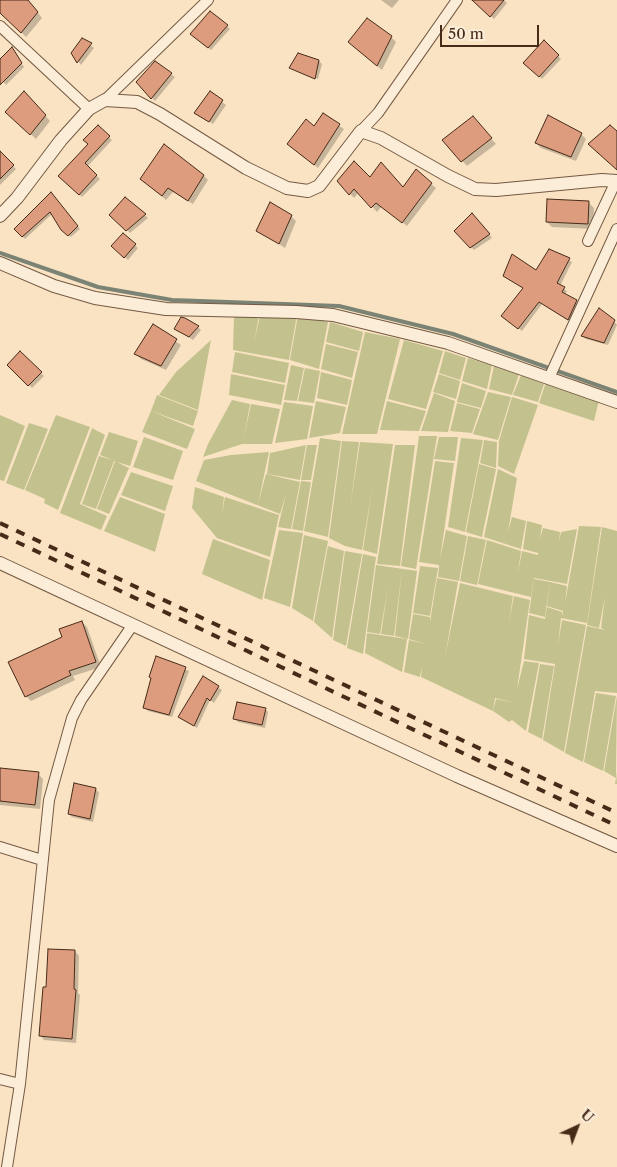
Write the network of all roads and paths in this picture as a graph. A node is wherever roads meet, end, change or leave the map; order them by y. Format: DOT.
graph roads {
  1 [pos="208,0"];
  2 [pos="457,0"];
  3 [pos="0,26"];
  4 [pos="105,100"];
  5 [pos="89,109"];
  6 [pos="361,131"];
  7 [pos="617,181"];
  8 [pos="0,216"];
  9 [pos="617,229"];
  10 [pos="588,241"];
  11 [pos="0,263"];
  12 [pos="550,377"];
  13 [pos="617,402"];
  14 [pos="0,563"];
  15 [pos="132,626"];
  16 [pos="617,846"];
  17 [pos="0,847"];
  18 [pos="42,860"];
  19 [pos="0,1079"];
  20 [pos="20,1084"];
  21 [pos="7,1167"];
  1 -- 4 [label="street"];
  2 -- 6 [label="street"];
  3 -- 5 [label="street"];
  4 -- 5 [label="street"];
  4 -- 6 [label="street"];
  5 -- 8 [label="street"];
  6 -- 7 [label="street"];
  7 -- 10 [label="street"];
  9 -- 12 [label="street"];
  11 -- 12 [label="street"];
  12 -- 13 [label="street"];
  14 -- 15 [label="street"];
  15 -- 16 [label="street"];
  15 -- 18 [label="street"];
  17 -- 18 [label="street"];
  18 -- 20 [label="street"];
  19 -- 20 [label="street"];
  20 -- 21 [label="street"];
}
